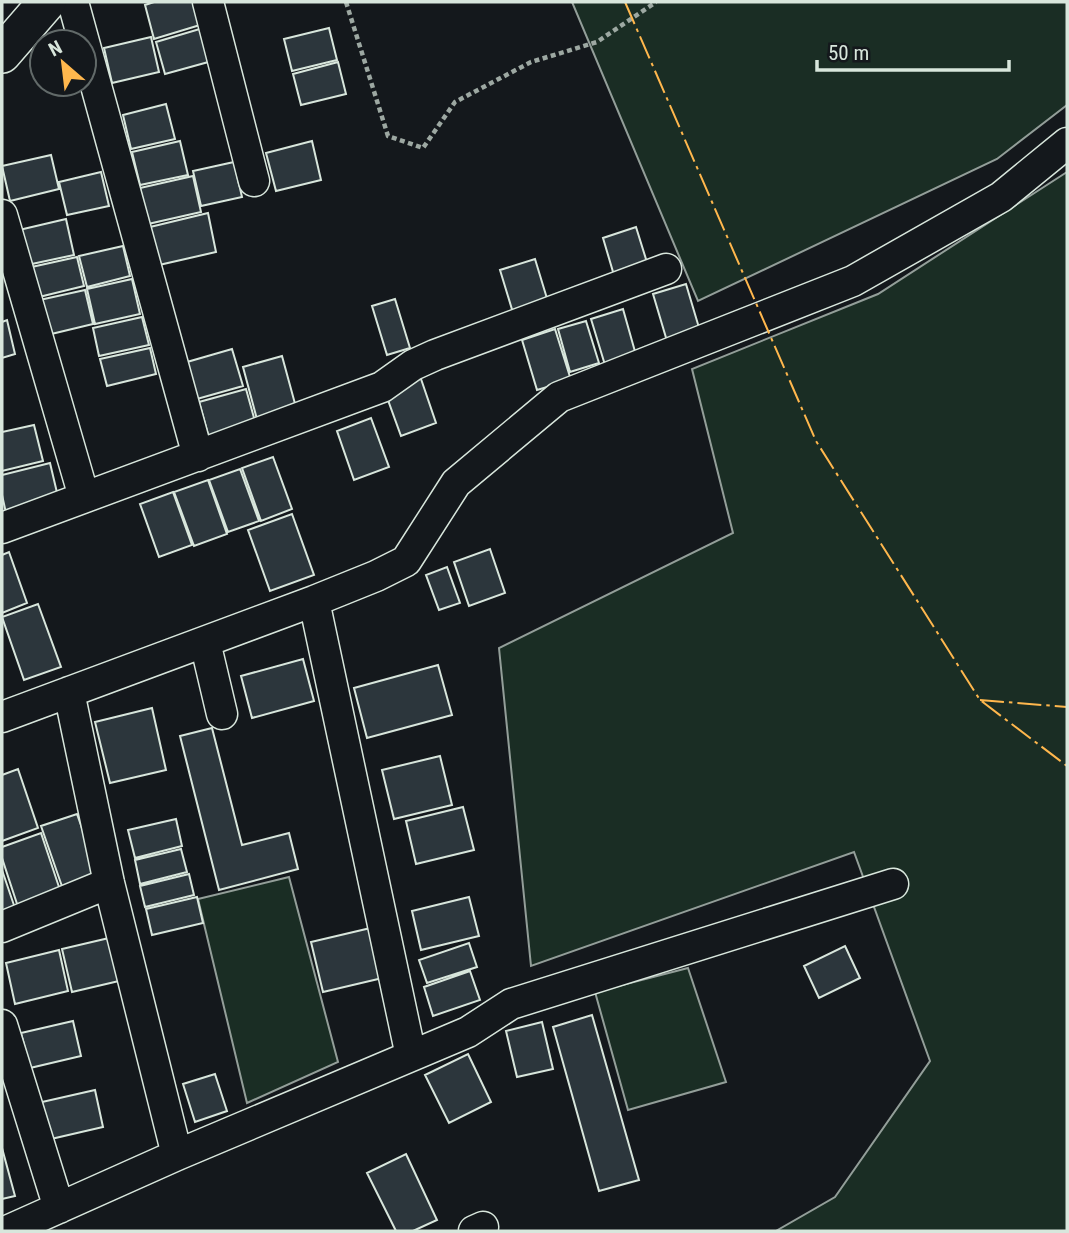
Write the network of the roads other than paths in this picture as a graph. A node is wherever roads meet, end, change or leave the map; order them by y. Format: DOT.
graph roads {
  1 [pos="47,2"];
  2 [pos="74,2"];
  3 [pos="208,2"];
  4 [pos="2,54"];
  5 [pos="1067,143"];
  6 [pos="254,181"];
  7 [pos="2,215"];
  8 [pos="666,269"];
  9 [pos="198,456"];
  10 [pos="84,497"];
  11 [pos="2,528"];
  12 [pos="314,601"];
  13 [pos="205,642"];
  14 [pos="69,692"];
  15 [pos="222,714"];
  16 [pos="2,717"];
  17 [pos="109,883"];
  18 [pos="893,884"];
  19 [pos="2,927"];
  20 [pos="2,1025"];
  21 [pos="411,1056"];
  22 [pos="177,1155"];
  23 [pos="59,1208"];
  24 [pos="7,1231"];
  1 -- 4 [label="main road"];
  2 -- 9 [label="street"];
  3 -- 6 [label="street"];
  5 -- 12 [label="street"];
  7 -- 10 [label="street"];
  8 -- 9 [label="street"];
  9 -- 10 [label="street"];
  10 -- 11 [label="street"];
  12 -- 13 [label="street"];
  12 -- 21 [label="street"];
  13 -- 14 [label="street"];
  13 -- 15 [label="street"];
  14 -- 16 [label="street"];
  14 -- 17 [label="street"];
  17 -- 19 [label="street"];
  17 -- 22 [label="street"];
  18 -- 21 [label="street"];
  20 -- 23 [label="street"];
  21 -- 22 [label="street"];
  22 -- 23 [label="street"];
  23 -- 24 [label="street"];
}
